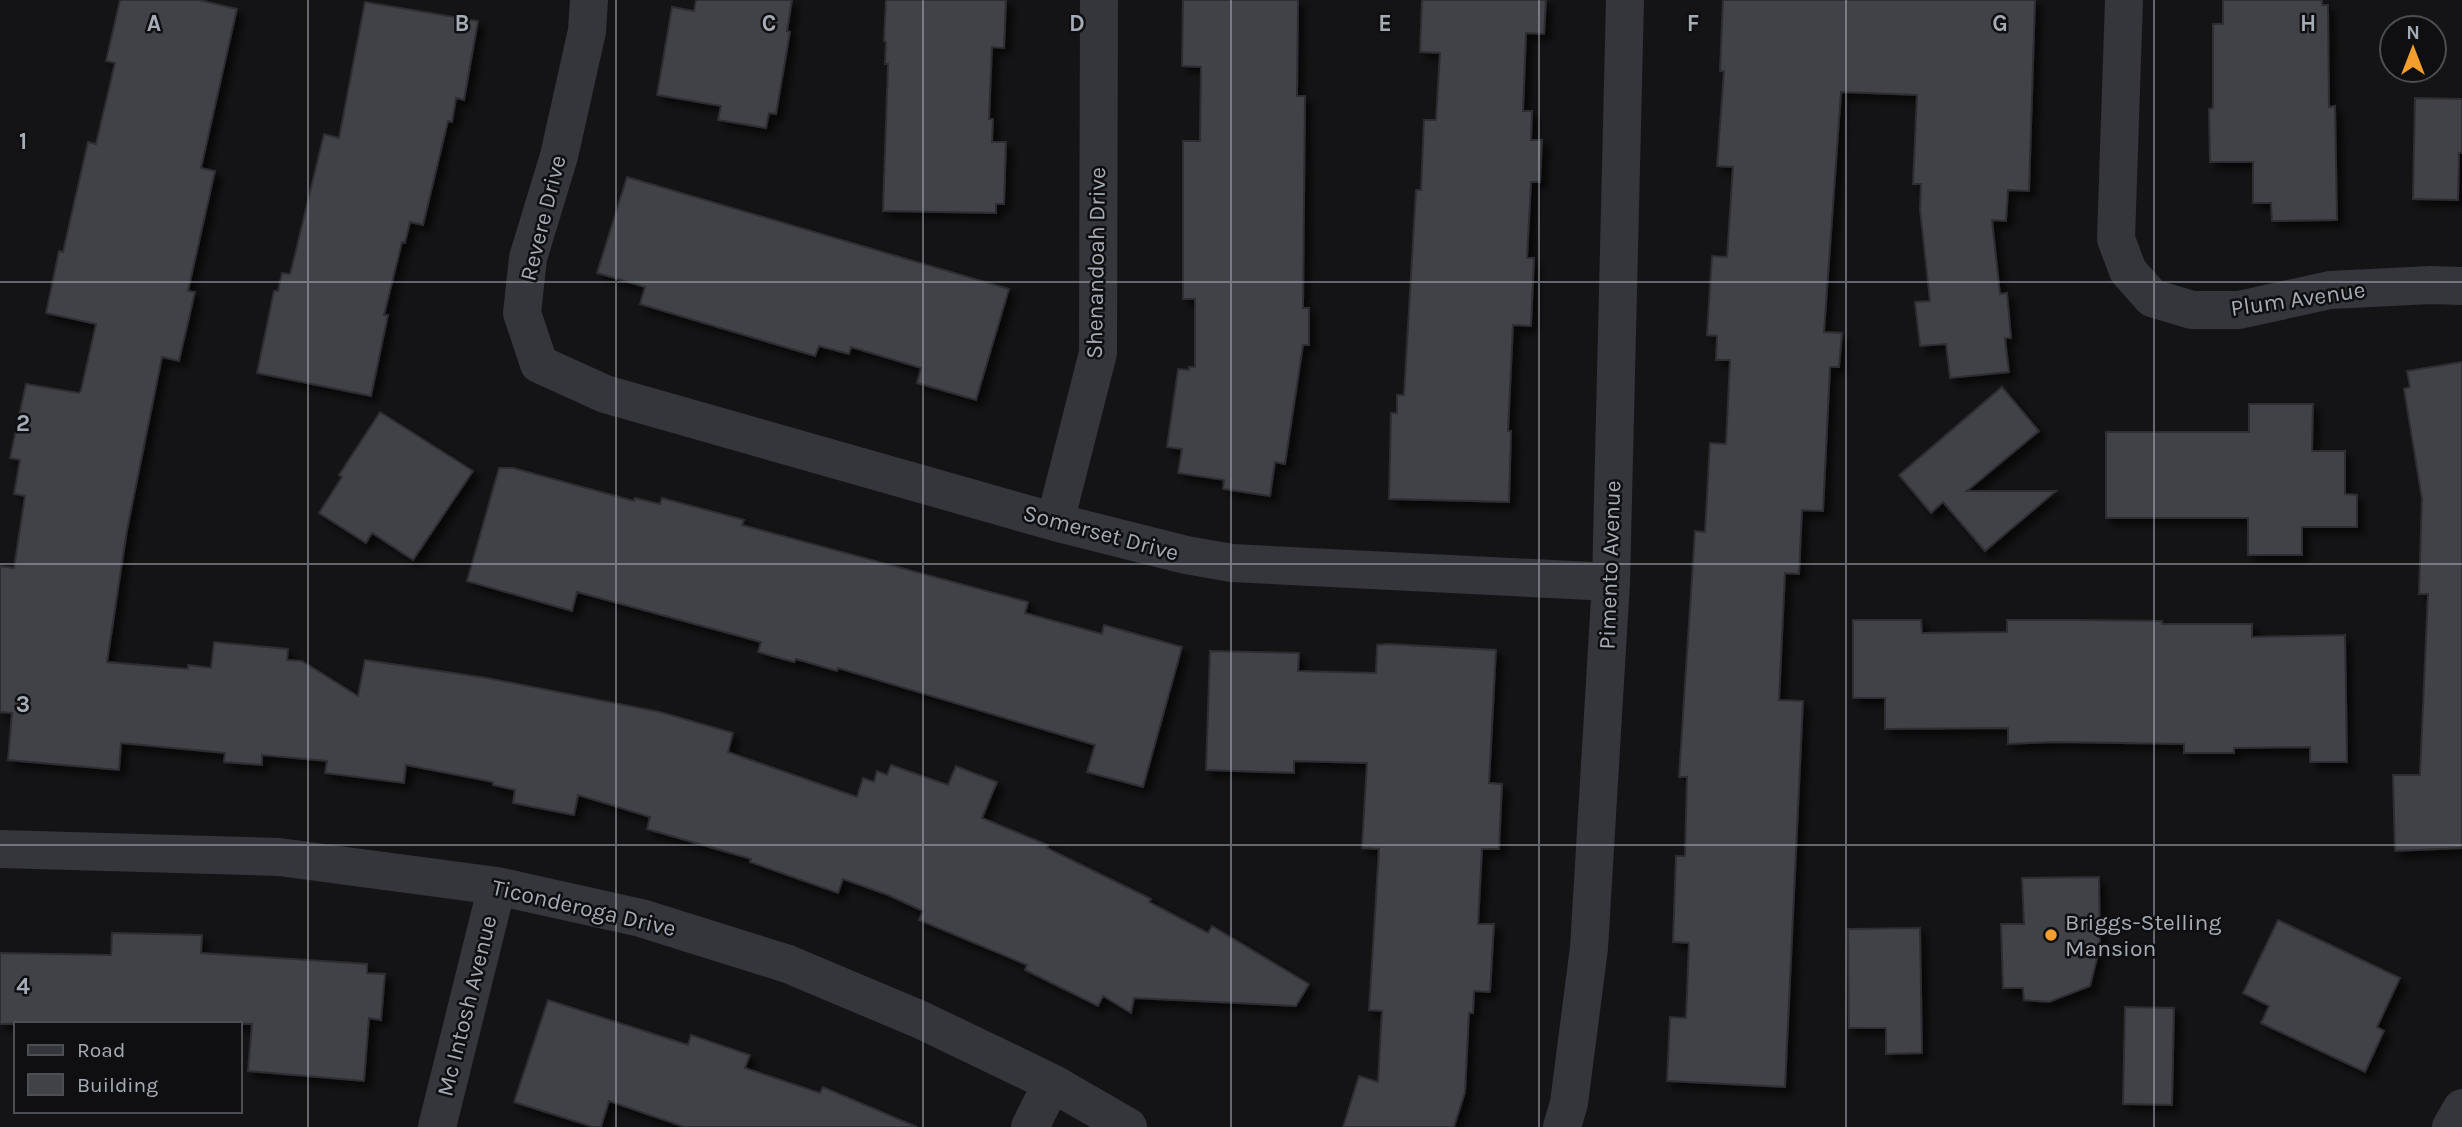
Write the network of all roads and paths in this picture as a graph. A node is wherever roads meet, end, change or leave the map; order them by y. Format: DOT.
graph roads {
  1 [pos="589,0"];
  2 [pos="1099,0"];
  3 [pos="1625,0"];
  4 [pos="2124,0"];
  5 [pos="2462,286"];
  6 [pos="604,394"];
  7 [pos="1055,522"];
  8 [pos="1611,582"];
  9 [pos="0,849"];
  10 [pos="497,886"];
  11 [pos="1052,1083"];
  12 [pos="2462,1108"];
  13 [pos="437,1127"];
  14 [pos="1030,1127"];
  15 [pos="1128,1127"];
  16 [pos="1562,1127"];
  17 [pos="2451,1127"];
  1 -- 6 [label="street, Revere Drive"];
  2 -- 7 [label="street, Shenandoah Drive"];
  3 -- 8 [label="street, Pimento Avenue"];
  4 -- 5 [label="street, Plum Avenue"];
  6 -- 7 [label="street, Somerset Drive"];
  7 -- 8 [label="street, Somerset Drive"];
  8 -- 16 [label="street, Pimento Avenue"];
  9 -- 10 [label="street, Ticonderoga Drive"];
  10 -- 11 [label="street, Ticonderoga Drive"];
  10 -- 13 [label="street, Mc Intosh Avenue"];
  11 -- 14 [label="street"];
  11 -- 15 [label="street, Ticonderoga Drive"];
  12 -- 17 [label="street"];
}
